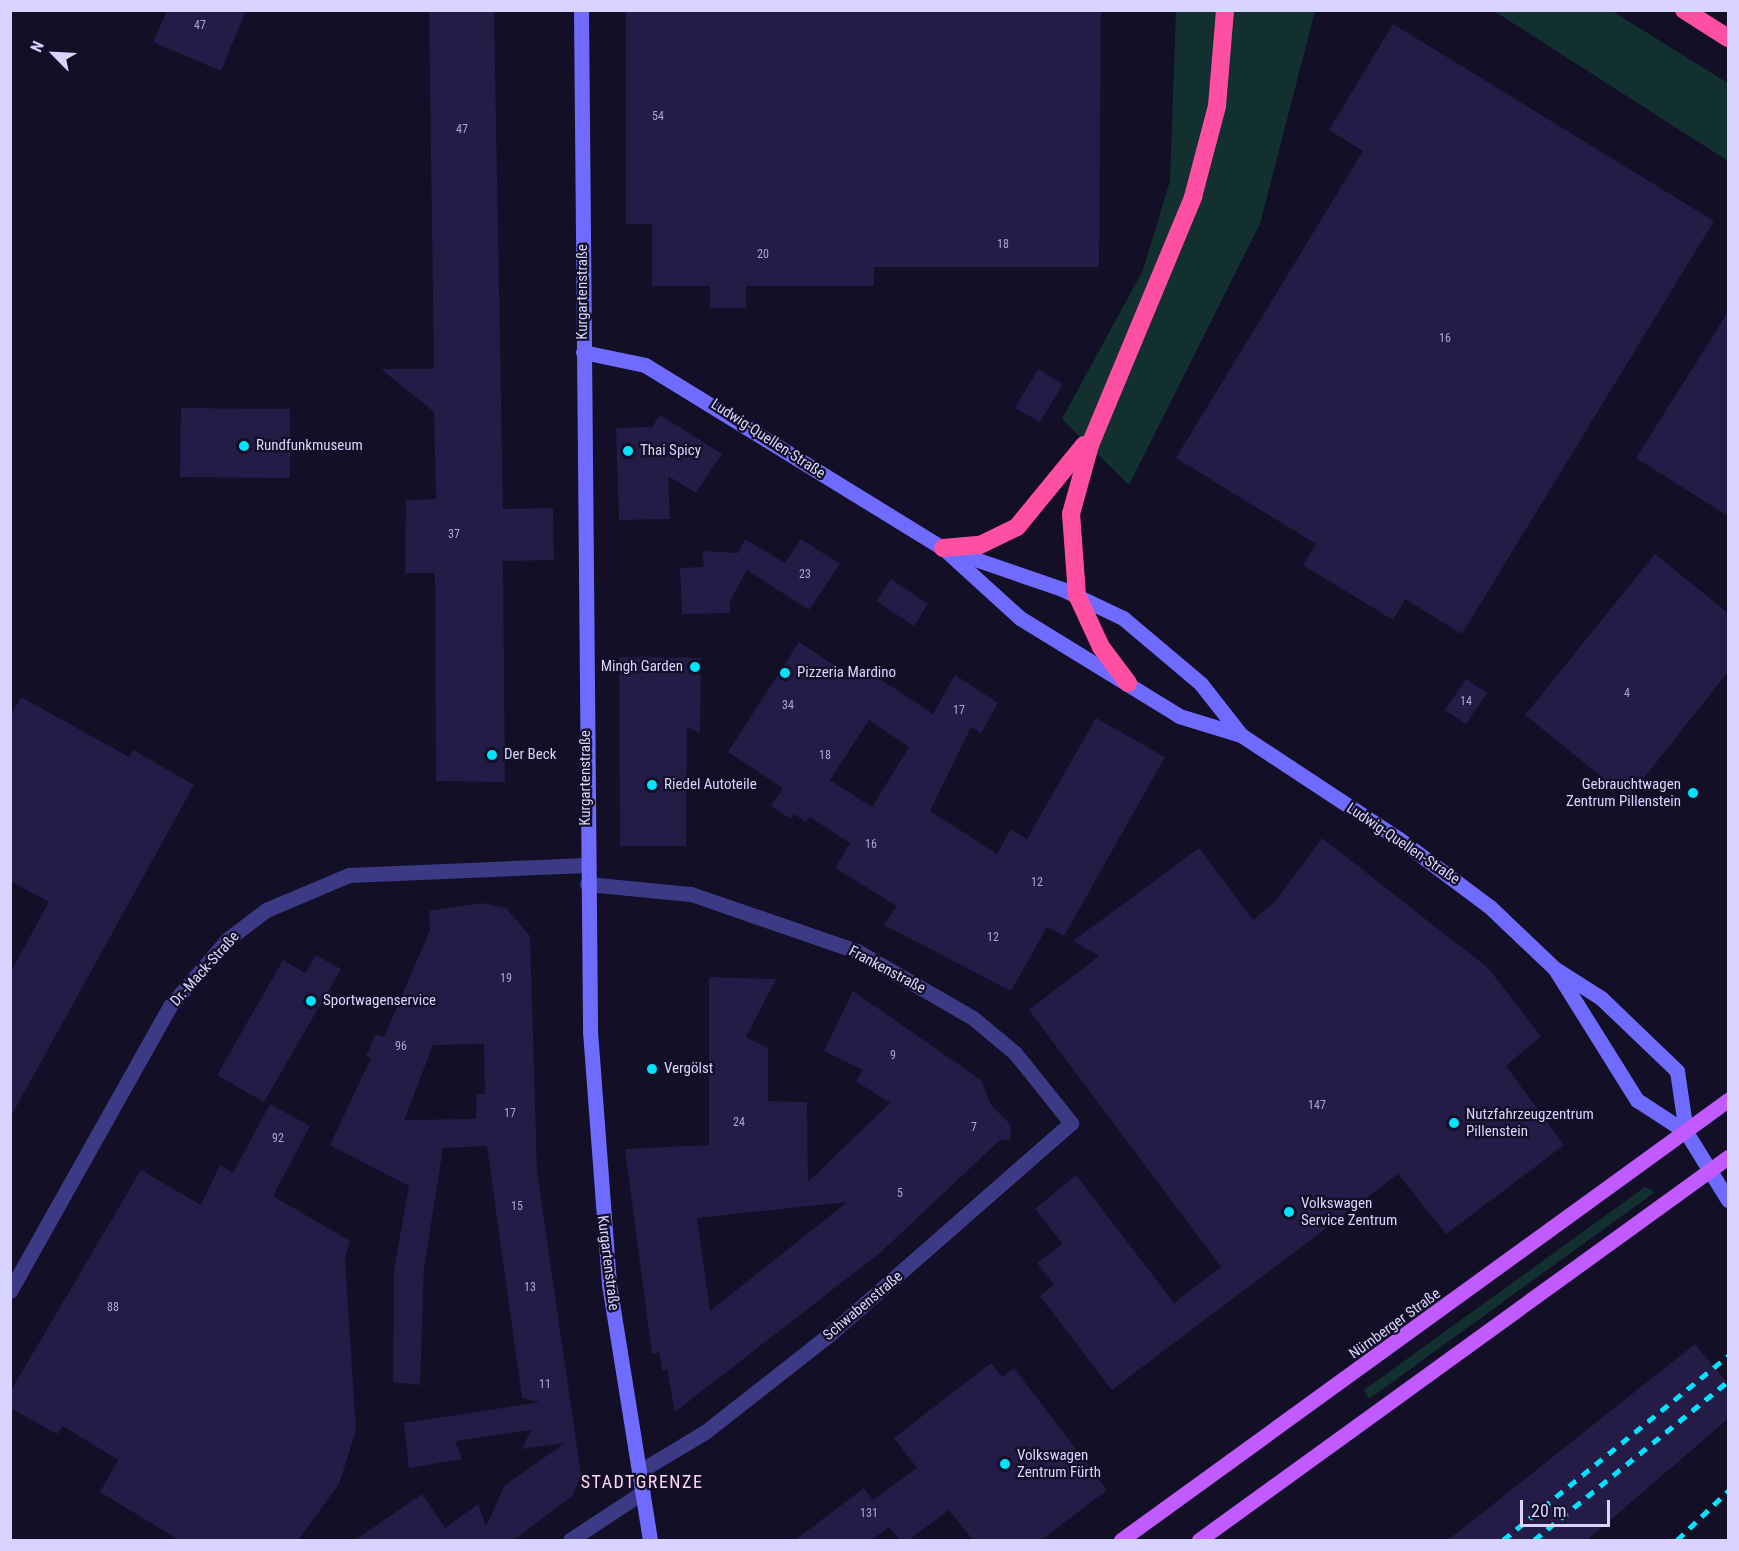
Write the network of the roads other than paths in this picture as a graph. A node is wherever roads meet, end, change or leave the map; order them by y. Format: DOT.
graph roads {
  1 [pos="581,10"];
  2 [pos="1225,10"];
  3 [pos="1684,10"];
  4 [pos="1728,38"];
  5 [pos="583,352"];
  6 [pos="1096,430"];
  7 [pos="943,548"];
  8 [pos="1077,595"];
  9 [pos="1128,683"];
  10 [pos="1241,735"];
  11 [pos="586,865"];
  12 [pos="587,884"];
  13 [pos="1554,968"];
  14 [pos="1728,1100"];
  15 [pos="1071,1123"];
  16 [pos="1686,1132"];
  17 [pos="1728,1157"];
  18 [pos="1710,1170"];
  19 [pos="1728,1200"];
  20 [pos="10,1291"];
  21 [pos="640,1471"];
  22 [pos="643,1492"];
  23 [pos="570,1540"];
  24 [pos="650,1540"];
  25 [pos="1121,1540"];
  26 [pos="1199,1540"];
  1 -- 5 [label="main road, Kurgartenstraße"];
  2 -- 6 [label="highway"];
  3 -- 4 [label="highway"];
  5 -- 7 [label="main road, Ludwig-Quellen-Straße"];
  5 -- 11 [label="main road, Kurgartenstraße"];
  6 -- 7 [label="highway"];
  6 -- 8 [label="highway"];
  7 -- 8 [label="main road, Ludwig-Quellen-Straße"];
  7 -- 9 [label="main road, Ludwig-Quellen-Straße"];
  8 -- 9 [label="highway"];
  8 -- 10 [label="main road, Ludwig-Quellen-Straße"];
  9 -- 10 [label="main road, Ludwig-Quellen-Straße"];
  10 -- 13 [label="main road, Ludwig-Quellen-Straße"];
  11 -- 12 [label="main road, Kurgartenstraße"];
  11 -- 20 [label="street, Dr.-Mack-Straße"];
  12 -- 15 [label="street, Frankenstraße"];
  12 -- 21 [label="main road, Kurgartenstraße"];
  13 -- 16 [label="main road, Ludwig-Quellen-Straße"];
  13 -- 16 [label="main road, Ludwig-Quellen-Straße"];
  14 -- 16 [label="main road, Nürnberger Straße"];
  15 -- 21 [label="street, Schwabenstraße"];
  16 -- 18 [label="main road"];
  16 -- 25 [label="main road, Nürnberger Straße"];
  17 -- 18 [label="main road"];
  18 -- 19 [label="main road"];
  18 -- 26 [label="main road"];
  21 -- 22 [label="main road, Kurgartenstraße"];
  22 -- 23 [label="street"];
  22 -- 24 [label="main road, Kurgartenstraße"];
}
